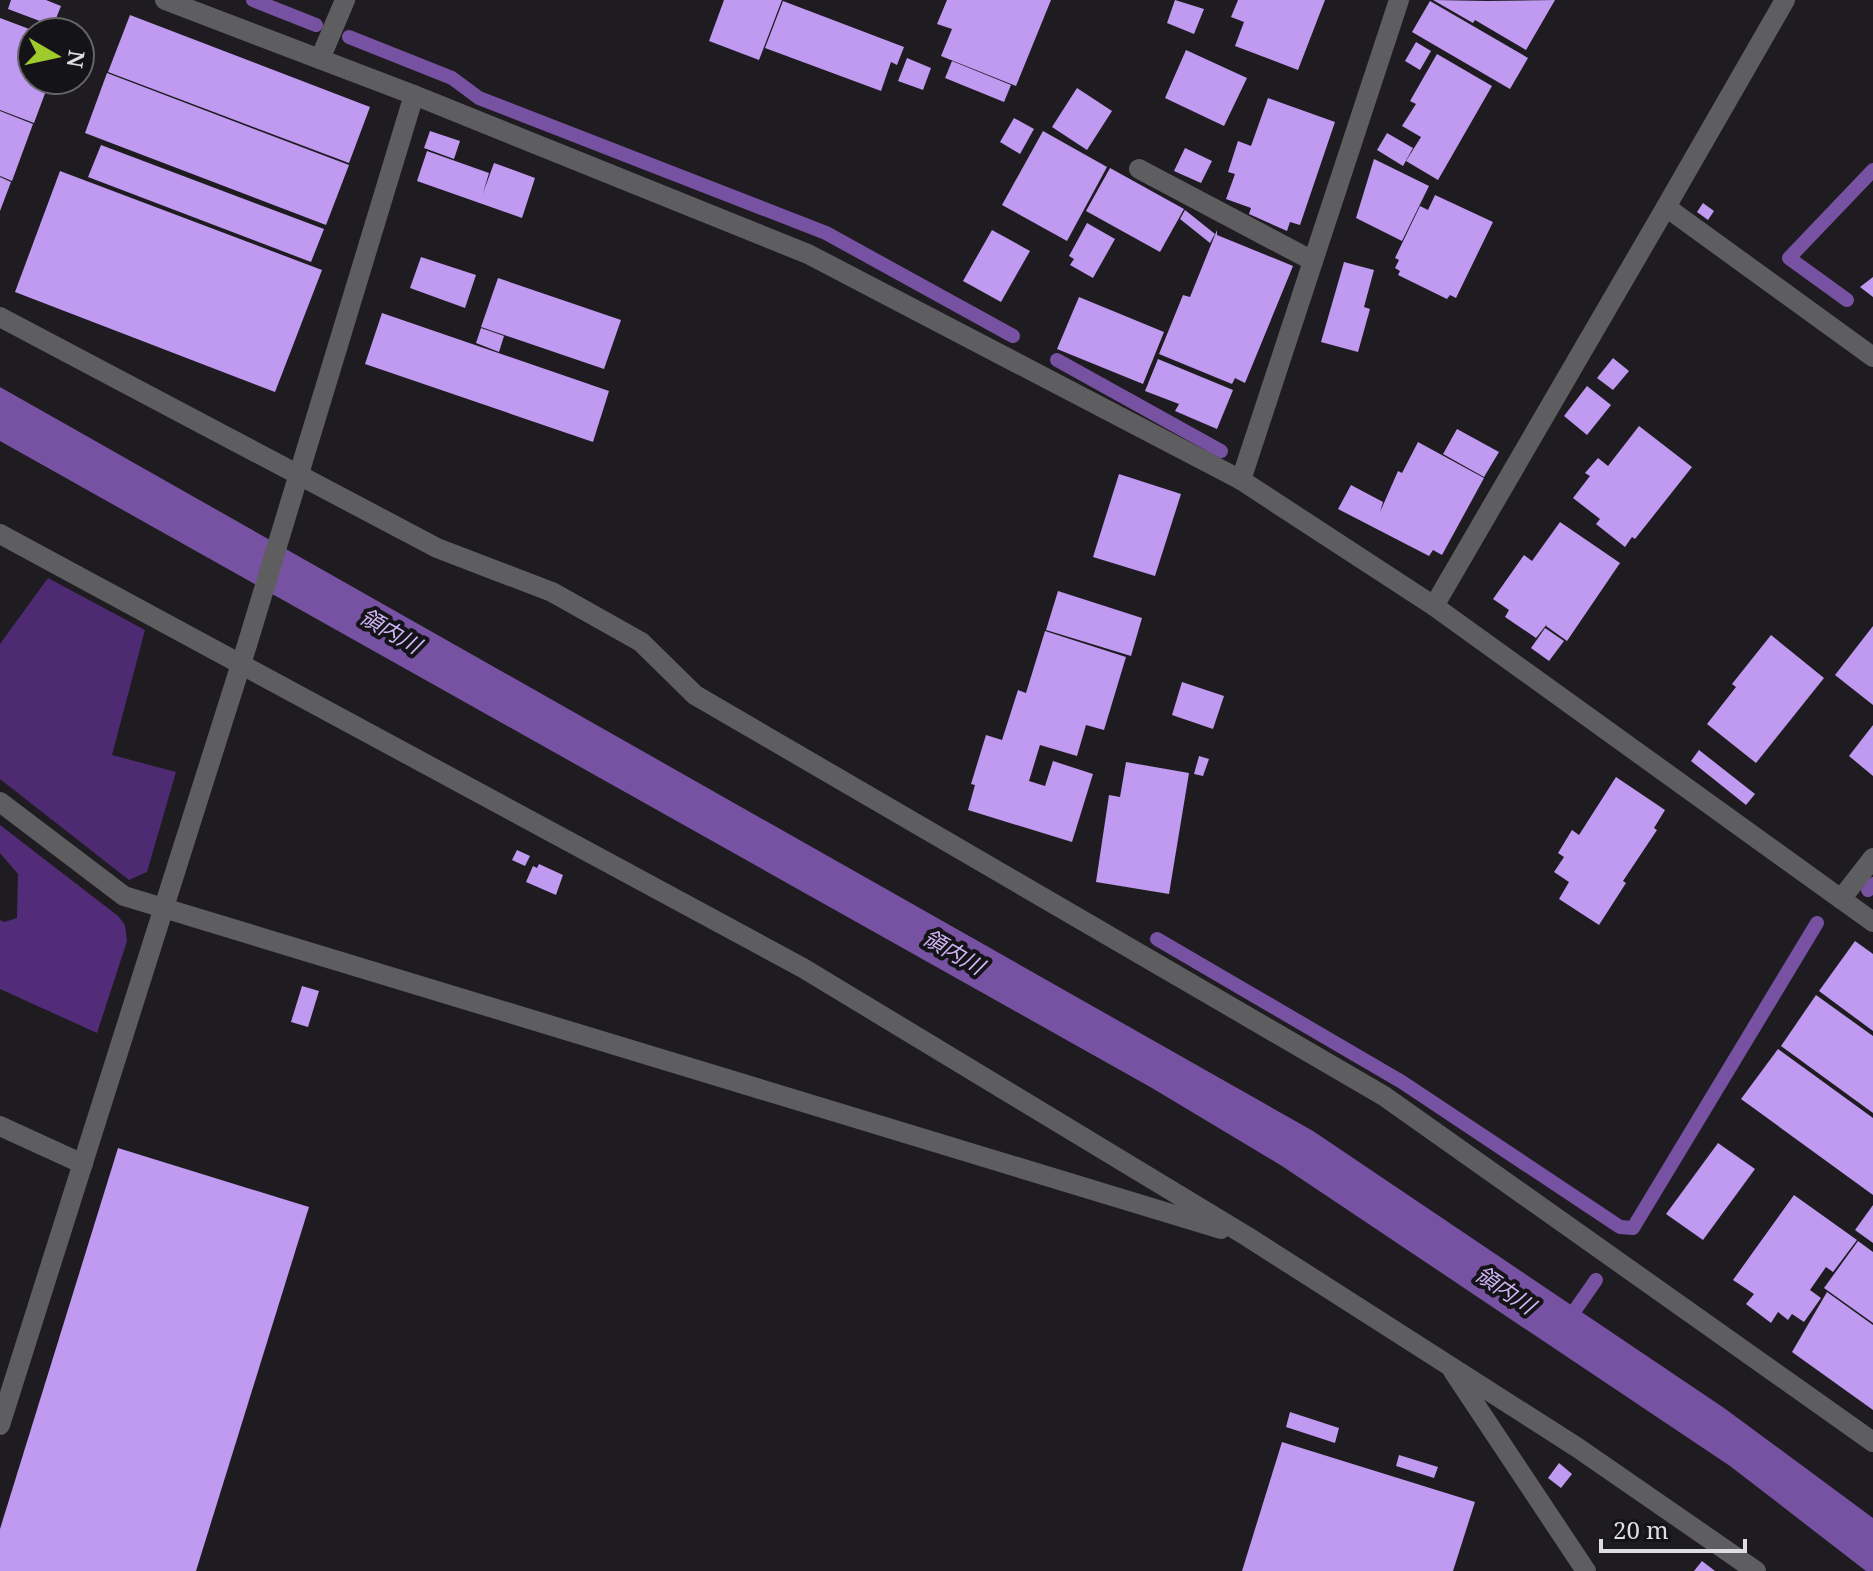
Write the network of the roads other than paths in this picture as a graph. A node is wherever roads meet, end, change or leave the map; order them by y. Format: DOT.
graph roads {
  1 [pos="165,0"];
  2 [pos="345,0"];
  3 [pos="1399,0"];
  4 [pos="1785,0"];
  5 [pos="320,59"];
  6 [pos="414,95"];
  7 [pos="1139,169"];
  8 [pos="1666,207"];
  9 [pos="1313,261"];
  10 [pos="0,317"];
  11 [pos="1873,357"];
  12 [pos="298,480"];
  13 [pos="1241,480"];
  14 [pos="0,534"];
  15 [pos="1434,606"];
  16 [pos="244,654"];
  17 [pos="0,802"];
  18 [pos="1873,858"];
  19 [pos="1841,899"];
  20 [pos="164,908"];
  21 [pos="1873,922"];
  22 [pos="0,1126"];
  23 [pos="83,1164"];
  24 [pos="1248,1237"];
  25 [pos="1449,1365"];
  26 [pos="0,1425"];
  27 [pos="1873,1442"];
  28 [pos="1586,1571"];
  29 [pos="1756,1571"];
  1 -- 5 [label="street"];
  2 -- 5 [label="street"];
  3 -- 9 [label="street"];
  4 -- 8 [label="street"];
  5 -- 6 [label="street"];
  6 -- 12 [label="street"];
  6 -- 13 [label="street"];
  7 -- 9 [label="street"];
  8 -- 11 [label="street"];
  8 -- 15 [label="street"];
  9 -- 13 [label="street"];
  10 -- 12 [label="street"];
  12 -- 16 [label="street"];
  12 -- 27 [label="street"];
  13 -- 15 [label="street"];
  14 -- 16 [label="street"];
  15 -- 19 [label="street"];
  16 -- 20 [label="street"];
  16 -- 24 [label="street"];
  17 -- 20 [label="street"];
  18 -- 19 [label="street"];
  19 -- 21 [label="street"];
  20 -- 23 [label="street"];
  20 -- 24 [label="street"];
  22 -- 23 [label="street"];
  23 -- 26 [label="street"];
  24 -- 25 [label="street"];
  25 -- 28 [label="street"];
  25 -- 29 [label="street"];
}
